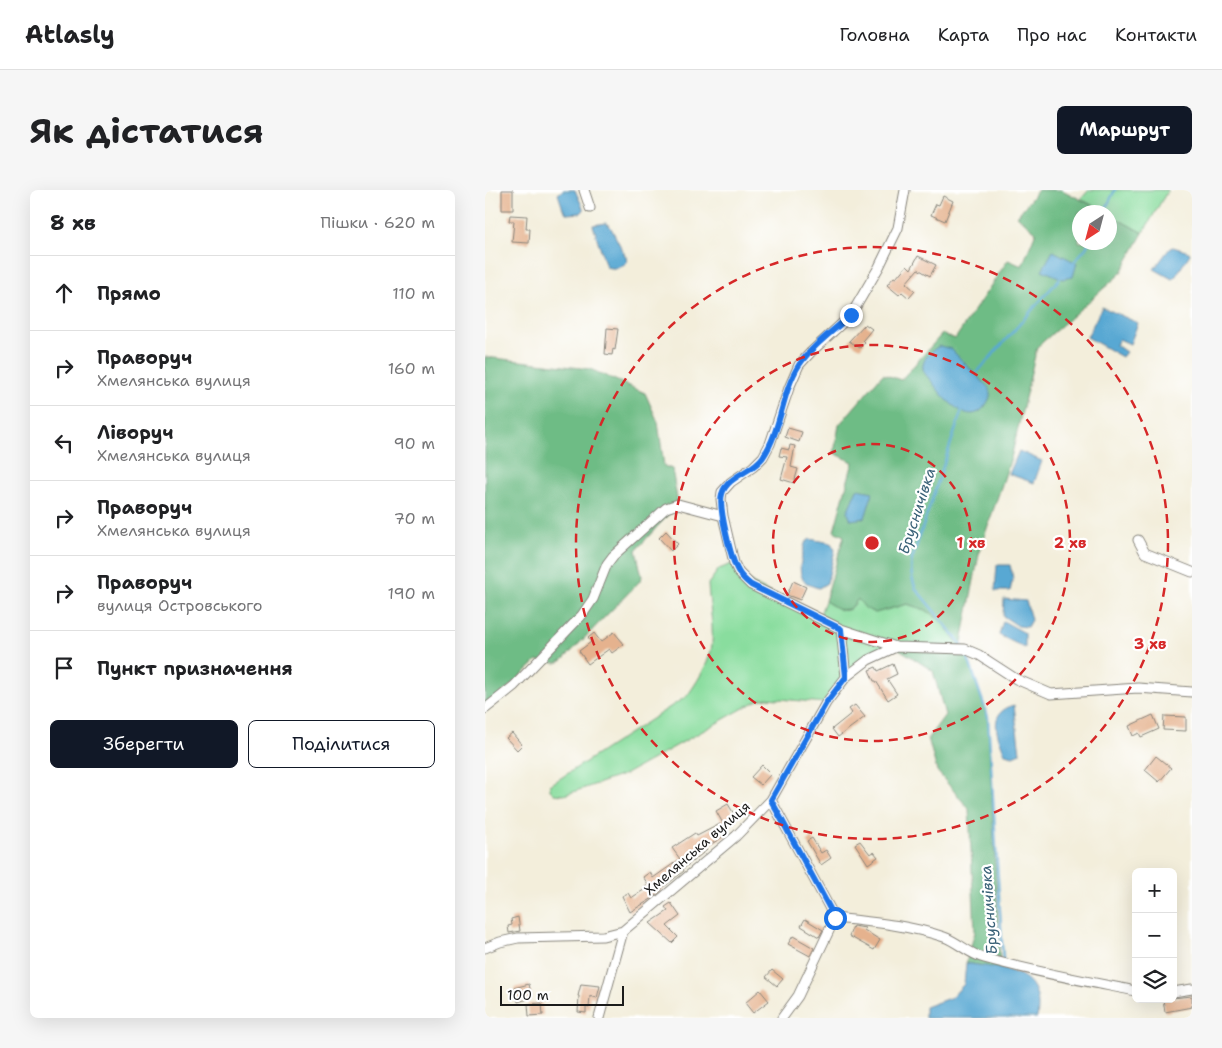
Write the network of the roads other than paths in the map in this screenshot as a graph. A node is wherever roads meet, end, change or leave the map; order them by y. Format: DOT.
graph roads {
  1 [pos="584,190"];
  2 [pos="905,190"];
  3 [pos="590,208"];
  4 [pos="723,516"];
  5 [pos="1138,540"];
  6 [pos="1192,572"];
  7 [pos="841,629"];
  8 [pos="896,648"];
  9 [pos="846,677"];
  10 [pos="1192,692"];
  11 [pos="485,709"];
  12 [pos="771,800"];
  13 [pos="835,918"];
  14 [pos="623,931"];
  15 [pos="485,948"];
  16 [pos="1192,989"];
  17 [pos="1132,990"];
  18 [pos="1177,991"];
  19 [pos="599,1018"];
  20 [pos="782,1018"];
  1 -- 3 [label="street"];
  2 -- 4 [label="street"];
  4 -- 7 [label="street"];
  4 -- 11 [label="street"];
  5 -- 6 [label="street"];
  7 -- 8 [label="street"];
  7 -- 9 [label="street"];
  8 -- 9 [label="street, Хмелянська вулиця"];
  8 -- 10 [label="street"];
  9 -- 12 [label="street, Хмелянська вулиця"];
  12 -- 13 [label="street"];
  12 -- 14 [label="street, Хмелянська вулиця"];
  13 -- 17 [label="street"];
  13 -- 20 [label="street"];
  14 -- 15 [label="street, Хмелянська вулиця"];
  14 -- 19 [label="street"];
  16 -- 18 [label="street"];
}
